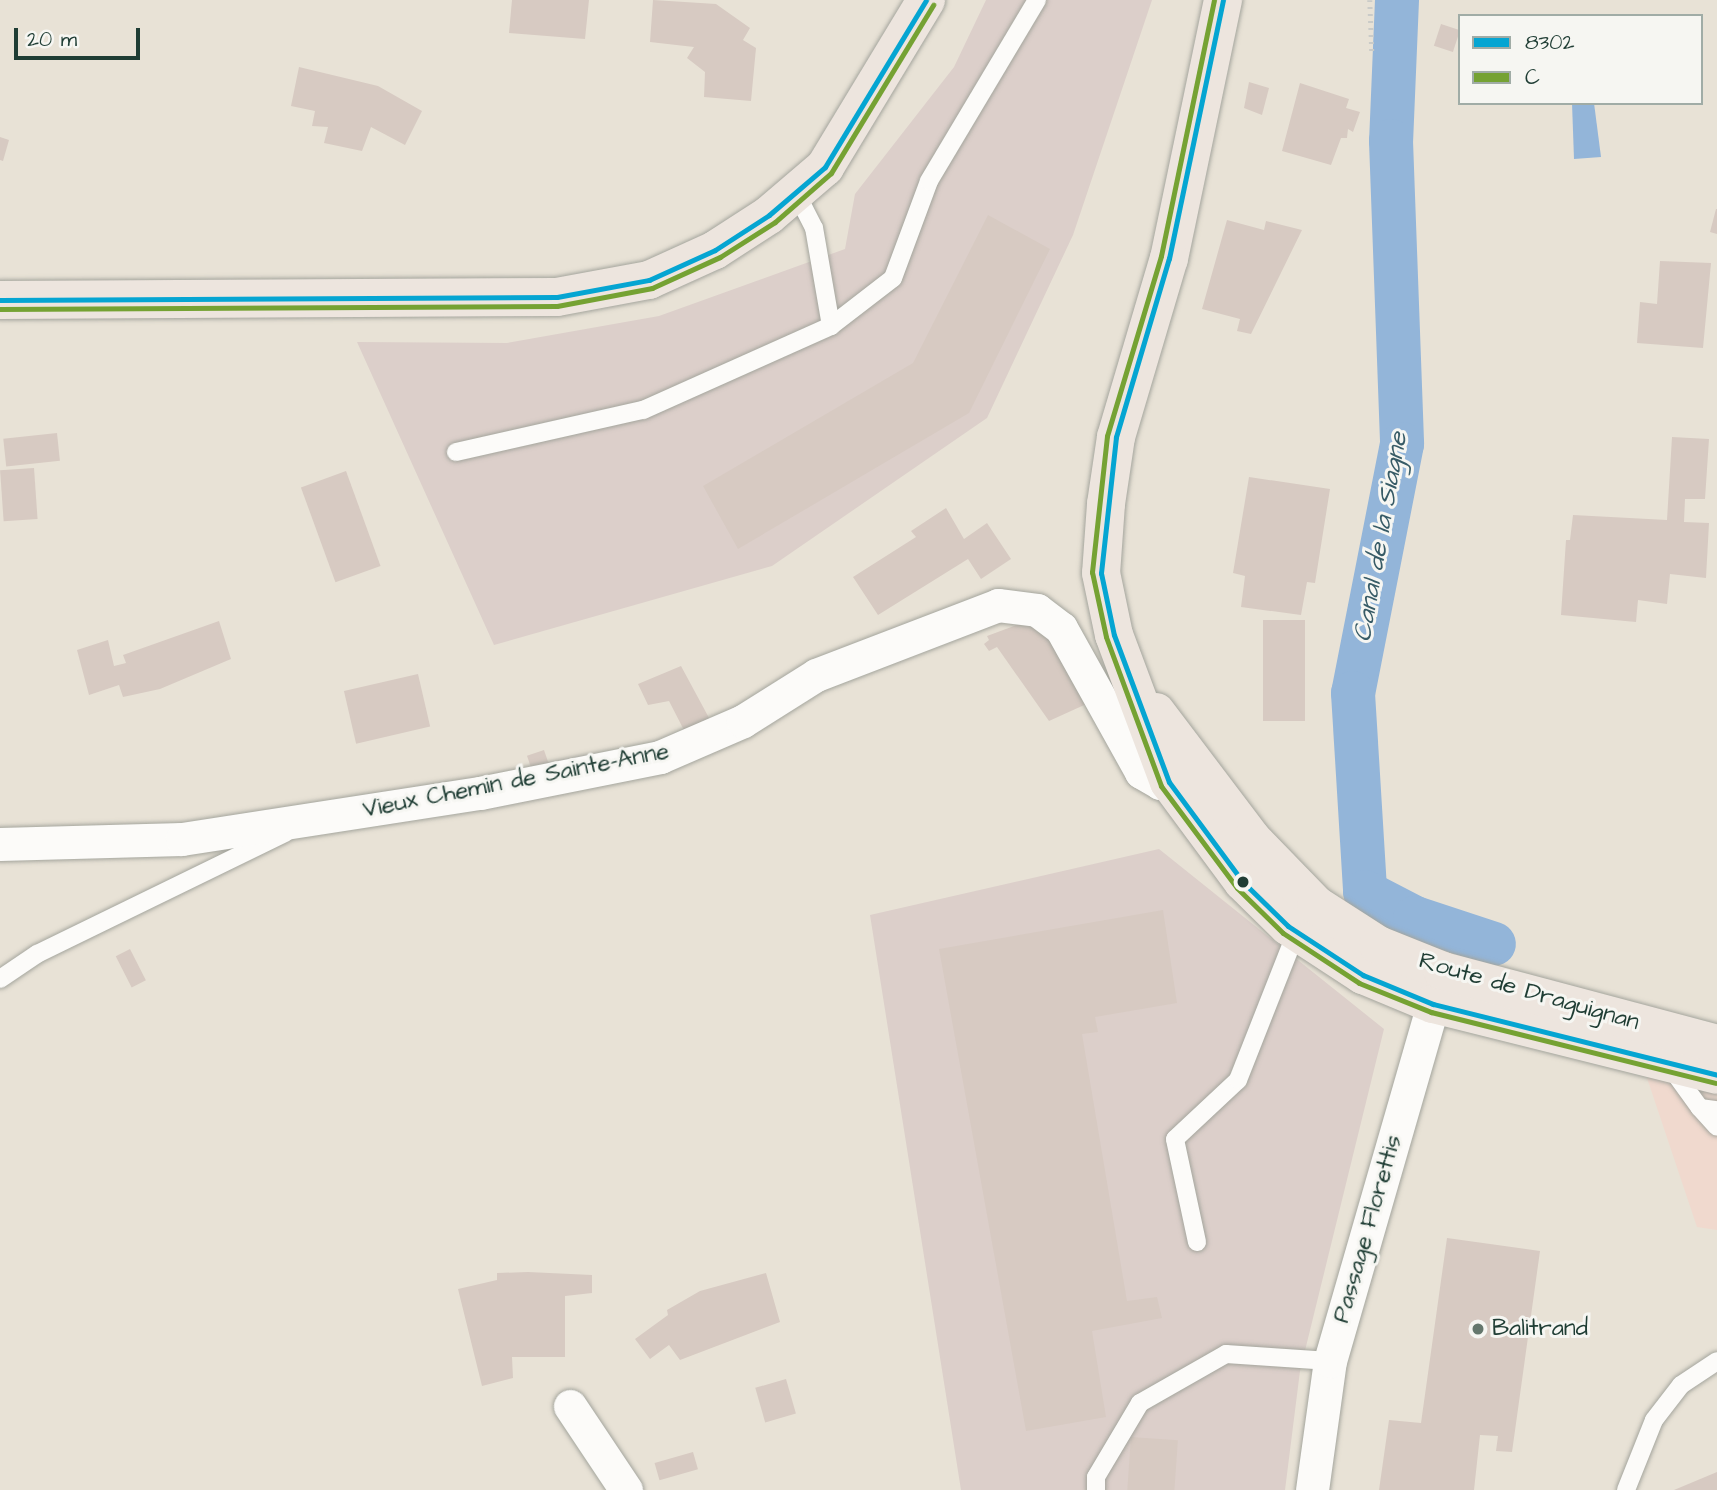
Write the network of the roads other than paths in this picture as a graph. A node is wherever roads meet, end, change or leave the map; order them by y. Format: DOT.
graph roads {
  1 [pos="926,0"];
  2 [pos="1037,0"];
  3 [pos="1223,0"];
  4 [pos="796,193"];
  5 [pos="0,300"];
  6 [pos="831,326"];
  7 [pos="456,452"];
  8 [pos="1184,777"];
  9 [pos="307,822"];
  10 [pos="0,844"];
  11 [pos="1306,918"];
  12 [pos="0,979"];
  13 [pos="1438,988"];
  14 [pos="1717,1044"];
  15 [pos="1711,1097"];
  16 [pos="1717,1127"];
  17 [pos="1197,1242"];
  18 [pos="1330,1361"];
  19 [pos="1717,1361"];
  20 [pos="570,1406"];
  21 [pos="625,1490"];
  22 [pos="1096,1490"];
  23 [pos="1312,1490"];
  24 [pos="1626,1490"];
  1 -- 4 [label="main road"];
  2 -- 6 [label="lane"];
  3 -- 8 [label="main road, Route de Draguignan"];
  4 -- 5 [label="main road"];
  4 -- 6 [label="lane"];
  6 -- 7 [label="lane"];
  8 -- 9 [label="street, Vieux Chemin de Sainte-Anne"];
  8 -- 11 [label="main road, Route de Draguignan"];
  9 -- 10 [label="street, Vieux Chemin de Sainte-Anne"];
  9 -- 12 [label="lane"];
  11 -- 13 [label="main road, Route de Draguignan"];
  11 -- 17 [label="lane"];
  13 -- 14 [label="main road, Route de Draguignan"];
  13 -- 15 [label="main road, Route de Draguignan"];
  13 -- 18 [label="street, Passage Florettis"];
  15 -- 16 [label="lane"];
  18 -- 22 [label="lane"];
  18 -- 23 [label="street, Passage Florettis"];
  19 -- 24 [label="lane"];
  20 -- 21 [label="street"];
}
